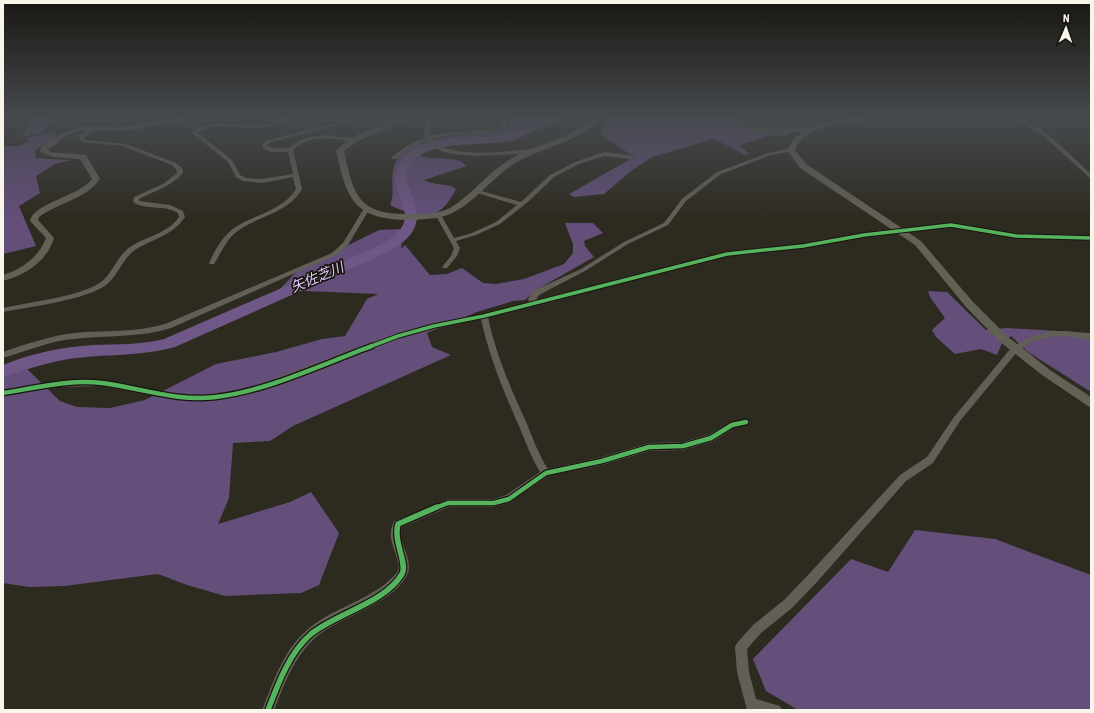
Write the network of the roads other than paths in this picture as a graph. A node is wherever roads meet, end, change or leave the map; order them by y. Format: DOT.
graph roads {
  1 [pos="44,151"];
  2 [pos="142,151"];
  3 [pos="218,151"];
  4 [pos="290,151"];
  5 [pos="340,151"];
  6 [pos="400,151"];
  7 [pos="446,151"];
  8 [pos="784,151"];
  9 [pos="792,151"];
  10 [pos="1064,151"];
  11 [pos="531,152"];
  12 [pos="630,156"];
  13 [pos="394,158"];
  14 [pos="295,175"];
  15 [pos="1091,177"];
  16 [pos="476,191"];
  17 [pos="522,204"];
  18 [pos="366,210"];
  19 [pos="438,214"];
  20 [pos="901,231"];
  21 [pos="1091,238"];
  22 [pos="453,240"];
  23 [pos="212,263"];
  24 [pos="445,267"];
  25 [pos="3,278"];
  26 [pos="533,302"];
  27 [pos="3,310"];
  28 [pos="484,316"];
  29 [pos="1091,336"];
  30 [pos="1014,349"];
  31 [pos="3,355"];
  32 [pos="3,393"];
  33 [pos="1091,403"];
  34 [pos="746,422"];
  35 [pos="546,473"];
  36 [pos="752,707"];
  37 [pos="268,710"];
  38 [pos="776,710"];
  1 -- 25 [label="street"];
  2 -- 27 [label="street"];
  3 -- 14 [label="street"];
  4 -- 14 [label="street"];
  5 -- 18 [label="street"];
  6 -- 13 [label="street"];
  7 -- 11 [label="street"];
  8 -- 26 [label="street"];
  9 -- 20 [label="street"];
  10 -- 15 [label="street"];
  11 -- 16 [label="street"];
  12 -- 17 [label="street"];
  14 -- 23 [label="street"];
  16 -- 17 [label="street"];
  16 -- 19 [label="street"];
  17 -- 22 [label="street"];
  18 -- 19 [label="street"];
  18 -- 31 [label="street"];
  19 -- 22 [label="street"];
  20 -- 21 [label="street"];
  20 -- 26 [label="street"];
  20 -- 30 [label="street"];
  22 -- 24 [label="street"];
  26 -- 28 [label="street"];
  28 -- 32 [label="street"];
  28 -- 35 [label="street"];
  29 -- 30 [label="street"];
  30 -- 33 [label="street"];
  30 -- 36 [label="street"];
  34 -- 35 [label="street"];
  35 -- 37 [label="street"];
  36 -- 38 [label="street"];
}
